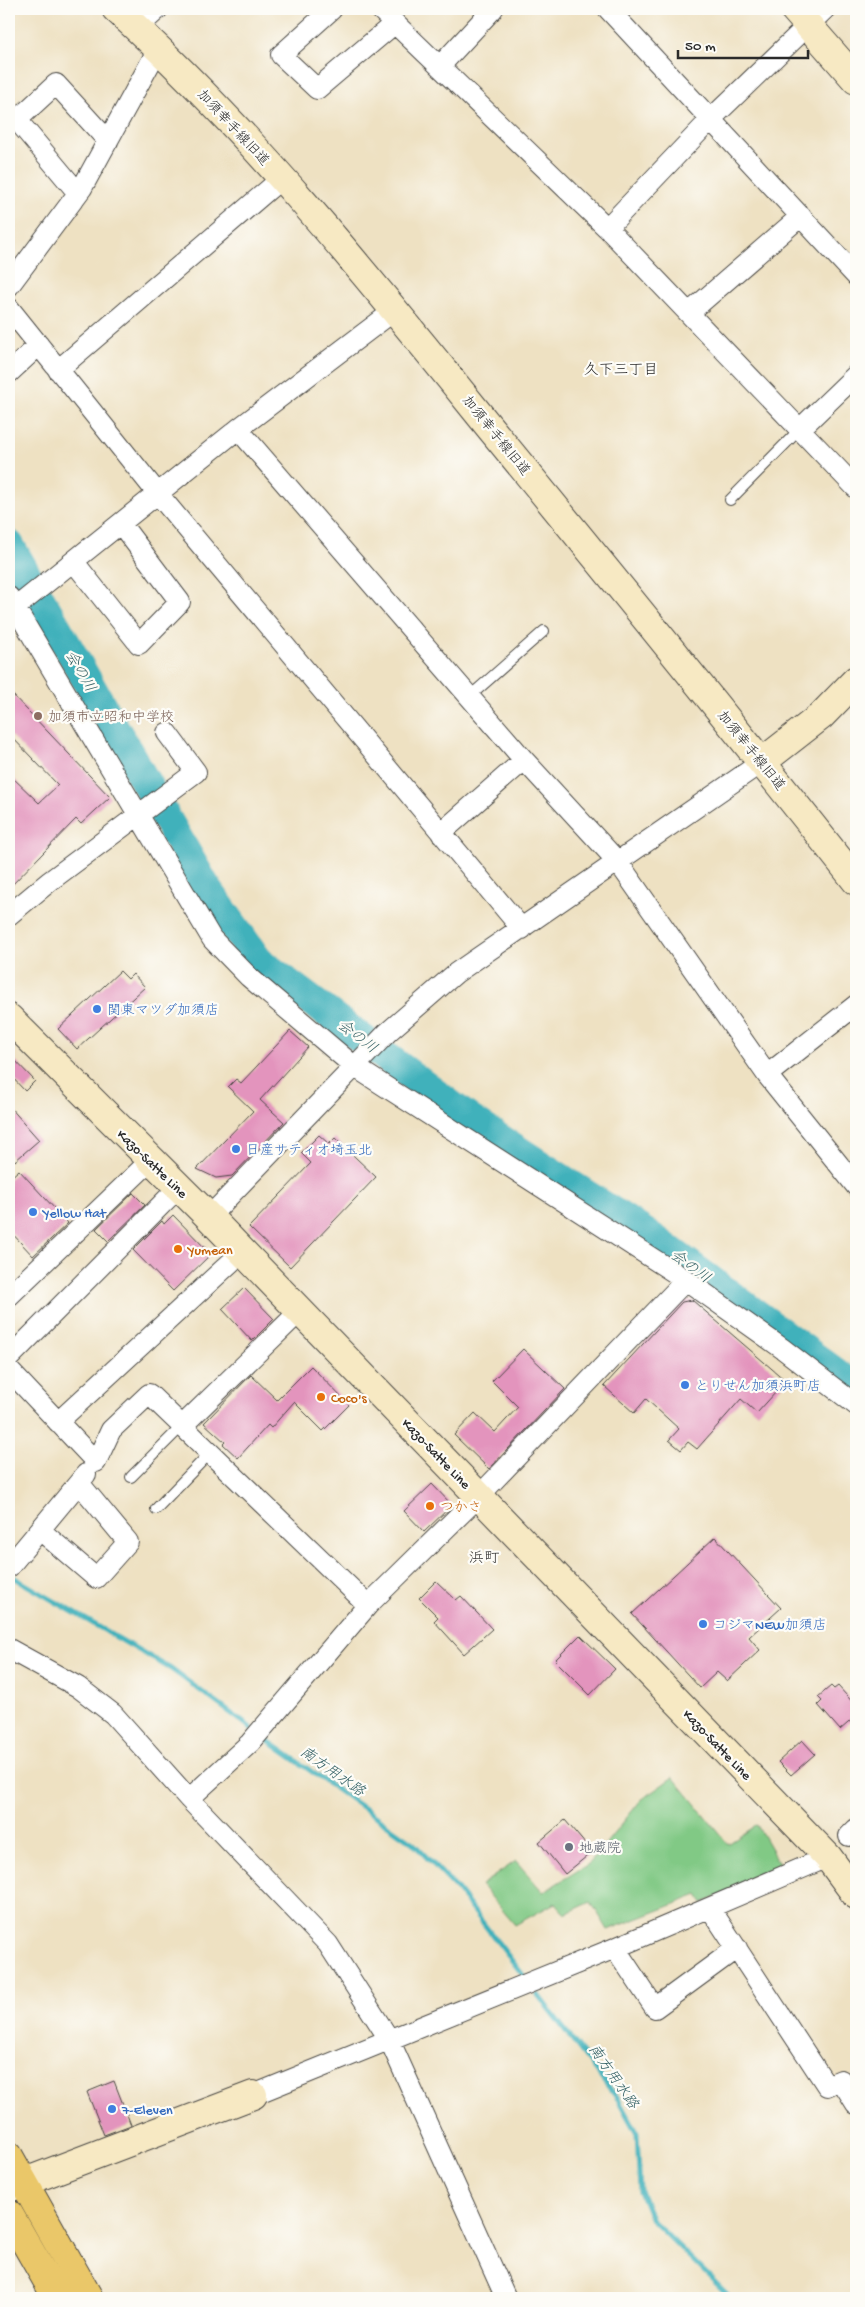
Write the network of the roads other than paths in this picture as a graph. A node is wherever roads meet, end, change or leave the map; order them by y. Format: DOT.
graph roads {
  1 [pos="116,9"];
  2 [pos="158,9"];
  3 [pos="332,9"];
  4 [pos="380,9"];
  5 [pos="493,9"];
  6 [pos="608,9"];
  7 [pos="809,14"];
  8 [pos="395,23"];
  9 [pos="137,28"];
  10 [pos="158,49"];
  11 [pos="440,66"];
  12 [pos="856,80"];
  13 [pos="712,118"];
  14 [pos="108,142"];
  15 [pos="282,178"];
  16 [pos="78,193"];
  17 [pos="801,216"];
  18 [pos="607,228"];
  19 [pos="856,276"];
  20 [pos="9,286"];
  21 [pos="9,308"];
  22 [pos="394,310"];
  23 [pos="689,313"];
  24 [pos="39,345"];
  25 [pos="58,370"];
  26 [pos="9,373"];
  27 [pos="856,375"];
  28 [pos="801,428"];
  29 [pos="238,429"];
  30 [pos="856,488"];
  31 [pos="158,494"];
  32 [pos="730,500"];
  33 [pos="121,524"];
  34 [pos="74,562"];
  35 [pos="12,602"];
  36 [pos="544,631"];
  37 [pos="851,690"];
  38 [pos="469,697"];
  39 [pos="167,733"];
  40 [pos="524,760"];
  41 [pos="762,762"];
  42 [pos="138,816"];
  43 [pos="441,833"];
  44 [pos="618,862"];
  45 [pos="856,881"];
  46 [pos="9,915"];
  47 [pos="522,929"];
  48 [pos="856,1004"];
  49 [pos="9,1018"];
  50 [pos="359,1064"];
  51 [pos="767,1075"];
  52 [pos="150,1161"];
  53 [pos="856,1186"];
  54 [pos="178,1188"];
  55 [pos="209,1217"];
  56 [pos="242,1252"];
  57 [pos="686,1280"];
  58 [pos="9,1296"];
  59 [pos="300,1311"];
  60 [pos="9,1358"];
  61 [pos="9,1370"];
  62 [pos="856,1405"];
  63 [pos="58,1422"];
  64 [pos="182,1426"];
  65 [pos="210,1453"];
  66 [pos="96,1462"];
  67 [pos="131,1477"];
  68 [pos="78,1483"];
  69 [pos="479,1496"];
  70 [pos="156,1509"];
  71 [pos="40,1530"];
  72 [pos="9,1567"];
  73 [pos="368,1605"];
  74 [pos="9,1649"];
  75 [pos="189,1800"];
  76 [pos="828,1857"];
  77 [pos="856,1894"];
  78 [pos="710,1908"];
  79 [pos="615,1948"];
  80 [pos="737,1948"];
  81 [pos="388,2039"];
  82 [pos="253,2095"];
  83 [pos="856,2104"];
  84 [pos="9,2156"];
  85 [pos="16,2185"];
  86 [pos="9,2214"];
  87 [pos="56,2298"];
  88 [pos="89,2298"];
  89 [pos="506,2298"];
  1 -- 9 [label="street, 加須幸手線旧道"];
  2 -- 9 [label="street"];
  3 -- 8 [label="street"];
  4 -- 8 [label="street"];
  5 -- 11 [label="street"];
  6 -- 13 [label="street"];
  7 -- 12 [label="street"];
  7 -- 13 [label="street"];
  8 -- 11 [label="street"];
  9 -- 10 [label="street, 加須幸手線旧道"];
  10 -- 14 [label="street"];
  10 -- 15 [label="street, 加須幸手線旧道"];
  11 -- 18 [label="street"];
  13 -- 17 [label="street"];
  13 -- 18 [label="street"];
  14 -- 16 [label="street"];
  14 -- 16 [label="street"];
  15 -- 22 [label="street, 加須幸手線旧道"];
  15 -- 25 [label="street"];
  16 -- 20 [label="street"];
  17 -- 19 [label="street"];
  17 -- 23 [label="street"];
  18 -- 23 [label="street"];
  21 -- 24 [label="street"];
  22 -- 29 [label="street"];
  22 -- 41 [label="street, 加須幸手線旧道"];
  23 -- 28 [label="street"];
  24 -- 25 [label="street"];
  24 -- 26 [label="street"];
  25 -- 31 [label="street"];
  27 -- 28 [label="street"];
  28 -- 30 [label="street"];
  28 -- 32 [label="lane"];
  29 -- 31 [label="street"];
  29 -- 38 [label="street"];
  31 -- 33 [label="street"];
  31 -- 43 [label="street"];
  33 -- 34 [label="street"];
  33 -- 34 [label="street"];
  34 -- 35 [label="street"];
  35 -- 42 [label="street"];
  36 -- 38 [label="lane"];
  37 -- 41 [label="street"];
  38 -- 40 [label="street"];
  39 -- 42 [label="street"];
  40 -- 43 [label="street"];
  40 -- 44 [label="street"];
  41 -- 44 [label="street"];
  41 -- 45 [label="street, 加須幸手線旧道"];
  42 -- 46 [label="street"];
  42 -- 50 [label="street"];
  43 -- 47 [label="street"];
  44 -- 47 [label="street"];
  44 -- 51 [label="street"];
  47 -- 50 [label="street"];
  48 -- 51 [label="street"];
  49 -- 52 [label="street, Kazo-Satte Line"];
  50 -- 55 [label="street"];
  50 -- 57 [label="street"];
  51 -- 53 [label="street"];
  52 -- 54 [label="street, Kazo-Satte Line"];
  52 -- 58 [label="street"];
  54 -- 55 [label="street, Kazo-Satte Line"];
  54 -- 60 [label="street"];
  55 -- 56 [label="street, Kazo-Satte Line"];
  56 -- 59 [label="street, Kazo-Satte Line"];
  56 -- 63 [label="street"];
  57 -- 62 [label="street"];
  57 -- 69 [label="street"];
  59 -- 64 [label="street"];
  59 -- 69 [label="street, Kazo-Satte Line"];
  61 -- 63 [label="street"];
  63 -- 66 [label="street"];
  64 -- 65 [label="street"];
  64 -- 66 [label="street"];
  64 -- 67 [label="lane"];
  65 -- 70 [label="lane"];
  65 -- 73 [label="street"];
  66 -- 68 [label="street"];
  68 -- 71 [label="street"];
  68 -- 71 [label="street"];
  69 -- 73 [label="street"];
  69 -- 76 [label="street, Kazo-Satte Line"];
  71 -- 72 [label="street"];
  73 -- 75 [label="street"];
  74 -- 75 [label="street"];
  75 -- 81 [label="street"];
  76 -- 77 [label="street, Kazo-Satte Line"];
  76 -- 78 [label="street"];
  78 -- 79 [label="street"];
  78 -- 80 [label="street"];
  79 -- 80 [label="street"];
  79 -- 81 [label="street"];
  80 -- 83 [label="street"];
  81 -- 82 [label="street"];
  81 -- 89 [label="street"];
  82 -- 85 [label="street"];
  84 -- 85 [label="highway"];
  85 -- 88 [label="highway"];
  86 -- 87 [label="highway"];
}
